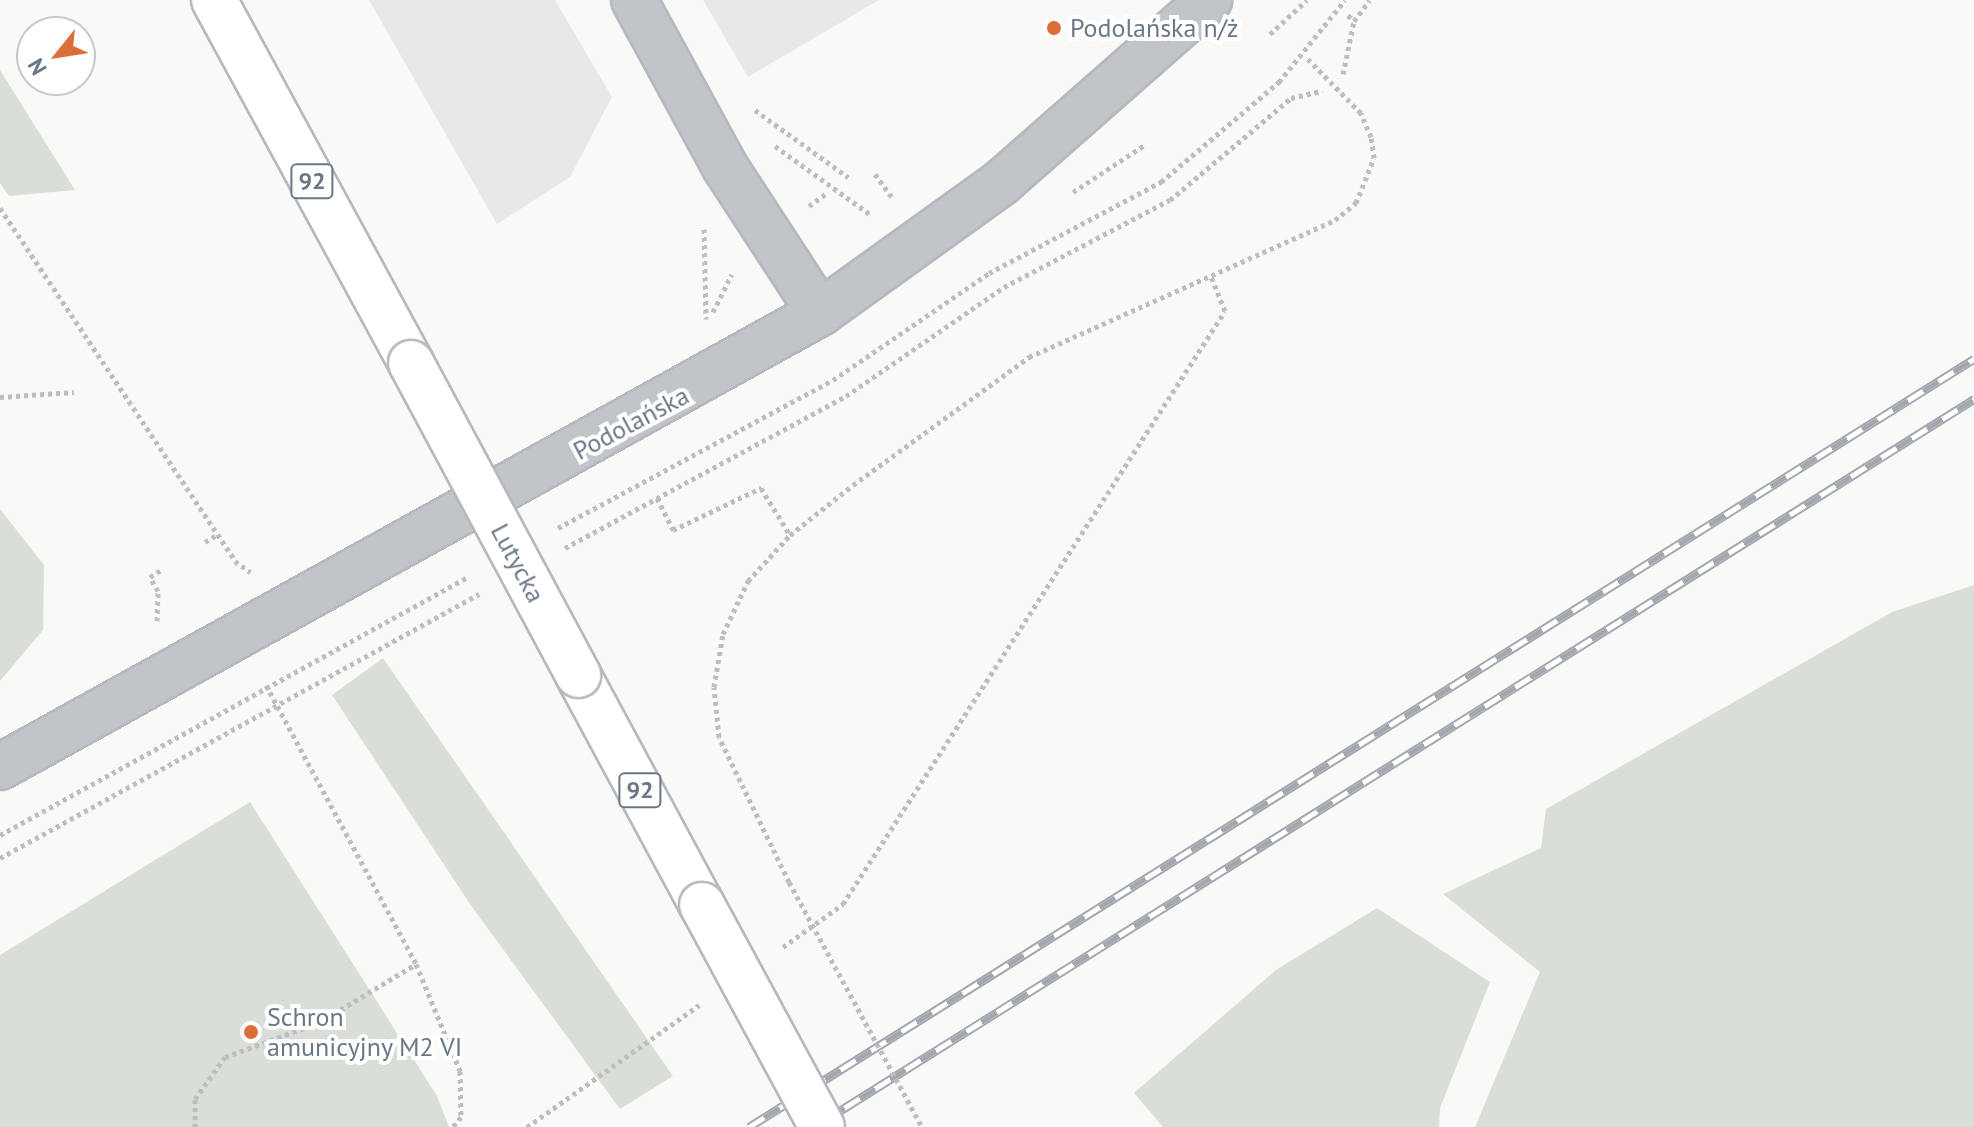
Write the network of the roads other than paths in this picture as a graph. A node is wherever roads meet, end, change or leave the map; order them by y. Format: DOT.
graph roads {
  1 [pos="214,0"];
  2 [pos="634,0"];
  3 [pos="1209,0"];
  4 [pos="820,313"];
  5 [pos="0,767"];
  6 [pos="822,1127"];
  1 -- 6 [label="main road, Lutycka / 92, bridge"];
  2 -- 4 [label="street"];
  3 -- 4 [label="street, Podolańska"];
  4 -- 5 [label="street, Podolańska"];
}
